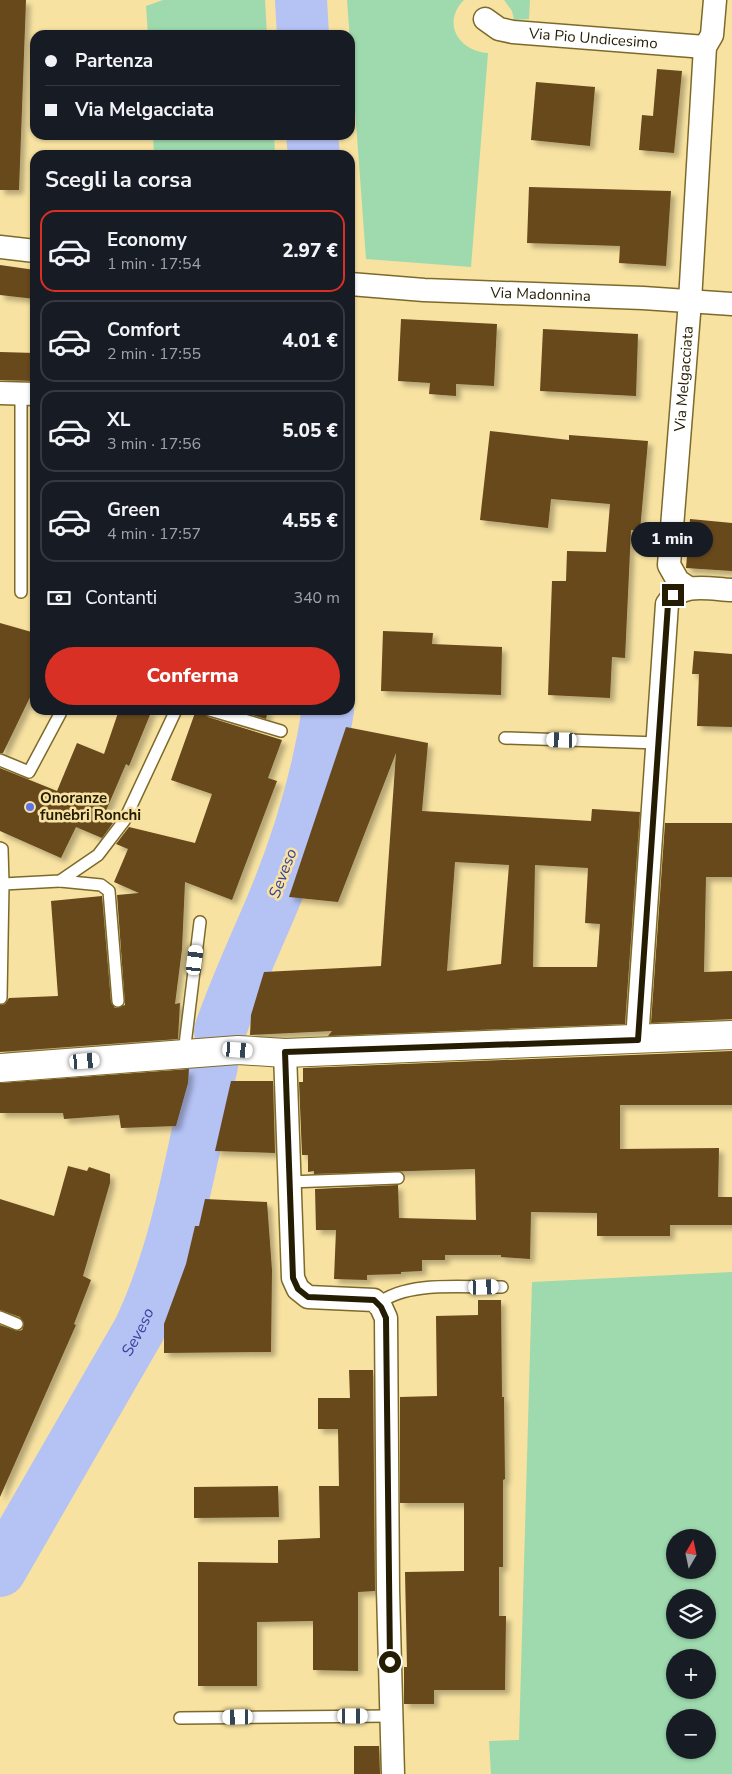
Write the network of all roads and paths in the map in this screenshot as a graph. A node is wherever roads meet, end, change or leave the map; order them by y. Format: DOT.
graph roads {
  1 [pos="715,0"];
  2 [pos="484,20"];
  3 [pos="705,47"];
  4 [pos="0,247"];
  5 [pos="30,250"];
  6 [pos="358,285"];
  7 [pos="690,301"];
  8 [pos="732,304"];
  9 [pos="18,393"];
  10 [pos="687,587"];
  11 [pos="732,590"];
  12 [pos="21,592"];
  13 [pos="59,715"];
  14 [pos="174,715"];
  15 [pos="227,715"];
  16 [pos="281,731"];
  17 [pos="505,738"];
  18 [pos="658,743"];
  19 [pos="0,760"];
  20 [pos="0,848"];
  21 [pos="60,880"];
  22 [pos="2,884"];
  23 [pos="200,922"];
  24 [pos="0,982"];
  25 [pos="1,998"];
  26 [pos="118,1001"];
  27 [pos="732,1036"];
  28 [pos="638,1040"];
  29 [pos="285,1052"];
  30 [pos="188,1053"];
  31 [pos="3,1064"];
  32 [pos="398,1178"];
  33 [pos="289,1182"];
  34 [pos="502,1287"];
  35 [pos="378,1304"];
  36 [pos="0,1317"];
  37 [pos="17,1324"];
  38 [pos="391,1716"];
  39 [pos="180,1718"];
  40 [pos="393,1774"];
  1 -- 3 [label="street, Via Melgacciata"];
  2 -- 3 [label="street, Via Pio Undicesimo"];
  3 -- 7 [label="street, Via Melgacciata"];
  4 -- 5 [label="street"];
  6 -- 7 [label="street, Via Madonnina"];
  7 -- 8 [label="street, Via Madonnina"];
  7 -- 10 [label="street, Via Melgacciata"];
  9 -- 12 [label="lane"];
  10 -- 11 [label="street"];
  10 -- 18 [label="street"];
  13 -- 19 [label="lane"];
  14 -- 21 [label="lane"];
  15 -- 16 [label="lane"];
  17 -- 18 [label="lane"];
  18 -- 28 [label="street"];
  20 -- 22 [label="lane"];
  21 -- 22 [label="lane"];
  21 -- 26 [label="lane"];
  22 -- 24 [label="lane"];
  23 -- 30 [label="lane"];
  24 -- 25 [label="lane"];
  27 -- 28 [label="street"];
  28 -- 29 [label="street"];
  29 -- 30 [label="street"];
  29 -- 33 [label="street"];
  30 -- 31 [label="street"];
  32 -- 33 [label="lane"];
  33 -- 35 [label="street"];
  34 -- 35 [label="lane"];
  35 -- 38 [label="street"];
  36 -- 37 [label="lane"];
  38 -- 39 [label="lane"];
  38 -- 40 [label="street"];
}
